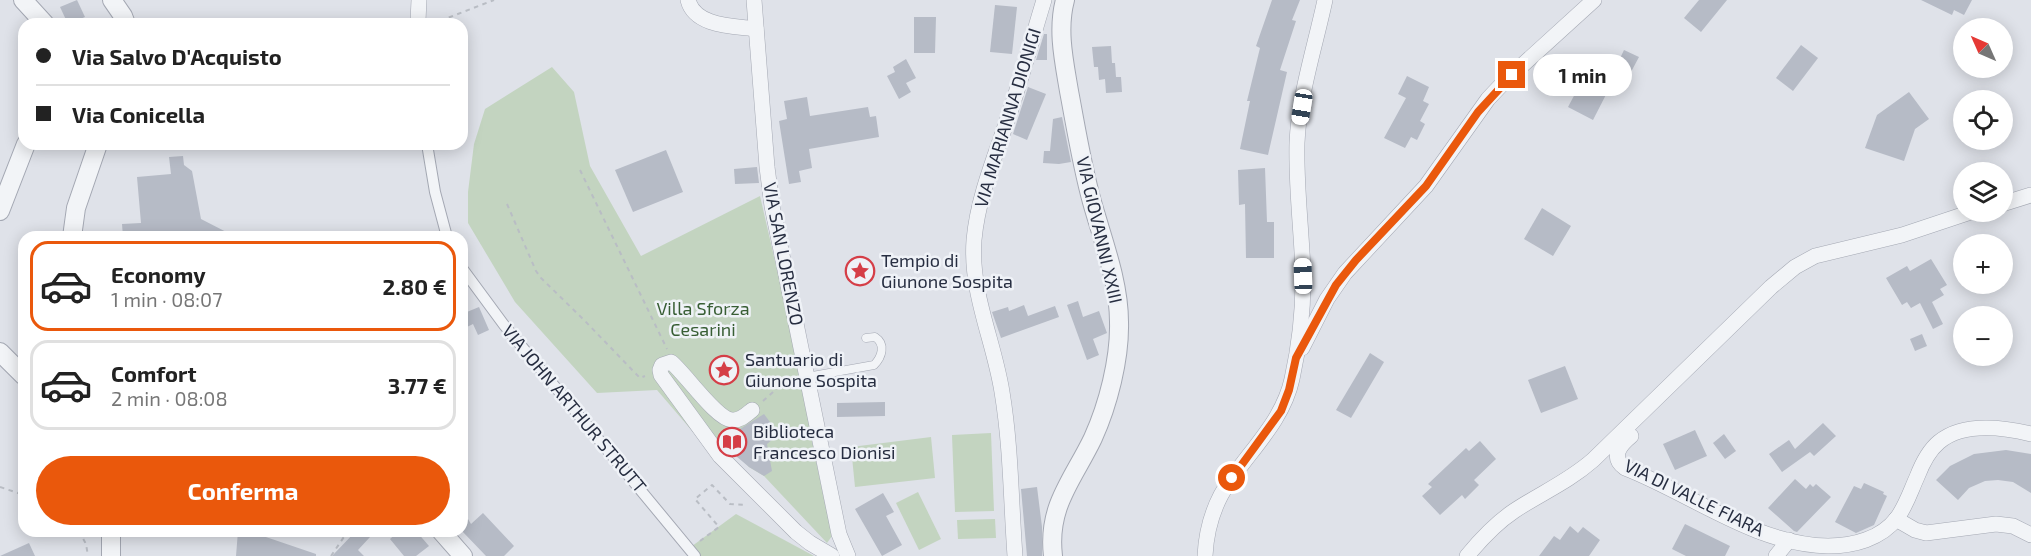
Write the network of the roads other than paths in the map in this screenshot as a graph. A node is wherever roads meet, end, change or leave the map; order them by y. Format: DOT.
graph roads {
  1 [pos="23,0"];
  2 [pos="112,0"];
  3 [pos="419,0"];
  4 [pos="688,0"];
  5 [pos="754,0"];
  6 [pos="1044,0"];
  7 [pos="1065,0"];
  8 [pos="1325,0"];
  9 [pos="1594,0"];
  10 [pos="40,18"];
  11 [pos="124,18"];
  12 [pos="421,18"];
  13 [pos="756,29"];
  14 [pos="24,150"];
  15 [pos="96,150"];
  16 [pos="428,150"];
  17 [pos="2031,195"];
  18 [pos="2013,201"];
  19 [pos="0,211"];
  20 [pos="1953,218"];
  21 [pos="73,231"];
  22 [pos="445,231"];
  23 [pos="468,275"];
  24 [pos="866,338"];
  25 [pos="0,352"];
  26 [pos="1296,358"];
  27 [pos="18,370"];
  28 [pos="807,377"];
  29 [pos="1668,389"];
  30 [pos="752,410"];
  31 [pos="2031,434"];
  32 [pos="1896,519"];
  33 [pos="2031,535"];
  34 [pos="111,537"];
  35 [pos="446,537"];
  36 [pos="1789,540"];
  37 [pos="691,552"];
  38 [pos="111,556"];
  39 [pos="463,556"];
  40 [pos="832,556"];
  41 [pos="848,556"];
  42 [pos="1015,556"];
  43 [pos="1053,556"];
  44 [pos="1204,556"];
  45 [pos="1467,556"];
  46 [pos="1776,556"];
  1 -- 10 [label="street"];
  2 -- 11 [label="street"];
  3 -- 12 [label="street"];
  4 -- 13 [label="street"];
  5 -- 13 [label="street, VIA SAN LORENZO"];
  6 -- 42 [label="street, VIA MARIANNA DIONIGI"];
  7 -- 43 [label="street, VIA GIOVANNI XXIII"];
  8 -- 26 [label="street"];
  9 -- 26 [label="street"];
  13 -- 28 [label="street, VIA SAN LORENZO"];
  14 -- 19 [label="street"];
  15 -- 21 [label="street"];
  16 -- 22 [label="street"];
  17 -- 18 [label="street"];
  20 -- 29 [label="street"];
  23 -- 37 [label="street, VIA JOHN ARTHUR STRUTT"];
  24 -- 28 [label="lane"];
  25 -- 27 [label="street"];
  26 -- 44 [label="street"];
  28 -- 41 [label="street, VIA SAN LORENZO"];
  29 -- 36 [label="street, VIA DI VALLE FIARA"];
  29 -- 45 [label="street"];
  30 -- 40 [label="street"];
  31 -- 32 [label="street, VIA DI VALLE FIARA"];
  32 -- 33 [label="street"];
  32 -- 36 [label="street, VIA DI VALLE FIARA"];
  34 -- 38 [label="street"];
  35 -- 39 [label="street"];
  36 -- 46 [label="street, VIA DI VALLE FIARA"];
}
